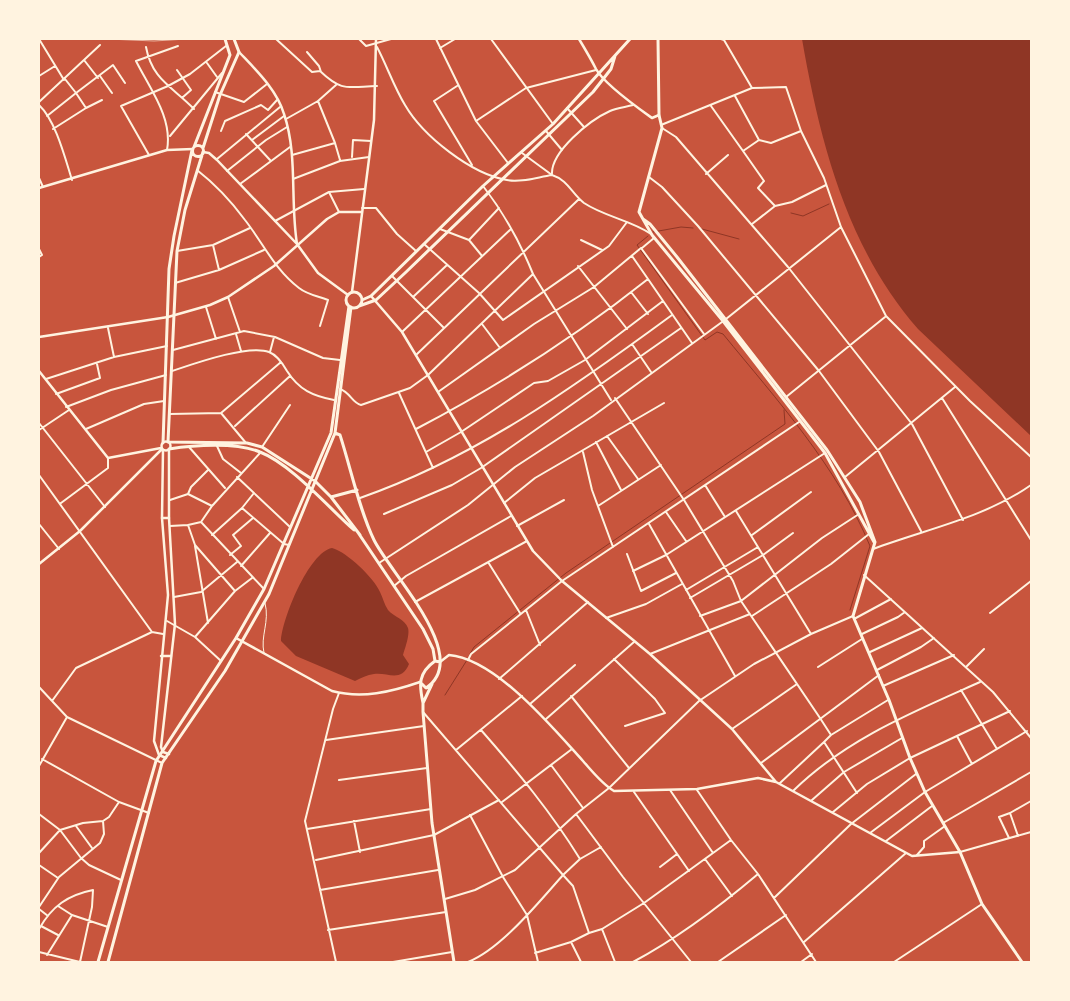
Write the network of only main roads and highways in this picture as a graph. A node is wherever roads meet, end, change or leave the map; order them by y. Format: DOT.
graph roads {
  1 [pos="630,39"];
  2 [pos="658,39"];
  3 [pos="226,42"];
  4 [pos="235,42"];
  5 [pos="616,53"];
  6 [pos="193,149"];
  7 [pos="203,150"];
  8 [pos="642,219"];
  9 [pos="169,279"];
  10 [pos="175,281"];
  11 [pos="362,300"];
  12 [pos="350,306"];
  13 [pos="359,306"];
  14 [pos="724,320"];
  15 [pos="335,433"];
  16 [pos="163,442"];
  17 [pos="169,449"];
  18 [pos="310,477"];
  19 [pos="315,481"];
  20 [pos="307,486"];
  21 [pos="312,489"];
  22 [pos="358,490"];
  23 [pos="331,497"];
  24 [pos="360,535"];
  25 [pos="875,542"];
  26 [pos="270,577"];
  27 [pos="276,579"];
  28 [pos="435,661"];
  29 [pos="440,662"];
  30 [pos="420,682"];
  31 [pos="432,684"];
  32 [pos="205,685"];
  33 [pos="213,690"];
  34 [pos="424,703"];
  35 [pos="186,716"];
  36 [pos="194,720"];
  37 [pos="98,962"];
  38 [pos="108,962"];
  39 [pos="454,962"];
  40 [pos="1022,962"];
  1 -- 5 [label="main road"];
  2 -- 8 [label="main road"];
  3 -- 6 [label="main road"];
  4 -- 7 [label="main road"];
  5 -- 11 [label="main road"];
  5 -- 13 [label="main road"];
  6 -- 7 [label="main road"];
  6 -- 7 [label="main road"];
  6 -- 9 [label="main road"];
  7 -- 10 [label="main road"];
  8 -- 14 [label="main road"];
  8 -- 14 [label="main road"];
  9 -- 10 [label="main road"];
  9 -- 16 [label="main road"];
  10 -- 18 [label="main road"];
  11 -- 12 [label="main road"];
  11 -- 13 [label="main road"];
  12 -- 13 [label="main road"];
  12 -- 15 [label="main road"];
  12 -- 18 [label="main road"];
  14 -- 25 [label="main road"];
  14 -- 25 [label="main road"];
  15 -- 19 [label="main road"];
  15 -- 22 [label="main road"];
  17 -- 20 [label="main road"];
  18 -- 19 [label="main road"];
  18 -- 20 [label="main road"];
  19 -- 21 [label="main road"];
  19 -- 23 [label="main road"];
  20 -- 21 [label="main road"];
  20 -- 26 [label="main road"];
  21 -- 24 [label="main road"];
  21 -- 27 [label="main road"];
  22 -- 23 [label="main road"];
  22 -- 29 [label="main road"];
  23 -- 24 [label="main road"];
  24 -- 28 [label="main road"];
  25 -- 40 [label="main road"];
  26 -- 27 [label="main road"];
  26 -- 32 [label="main road"];
  27 -- 33 [label="main road"];
  28 -- 29 [label="main road"];
  28 -- 30 [label="main road"];
  29 -- 31 [label="main road"];
  30 -- 31 [label="main road"];
  30 -- 34 [label="main road"];
  31 -- 34 [label="main road"];
  32 -- 33 [label="main road"];
  32 -- 35 [label="main road"];
  33 -- 36 [label="main road"];
  34 -- 39 [label="main road"];
  35 -- 36 [label="main road"];
  35 -- 37 [label="main road"];
  36 -- 38 [label="main road"];
}
